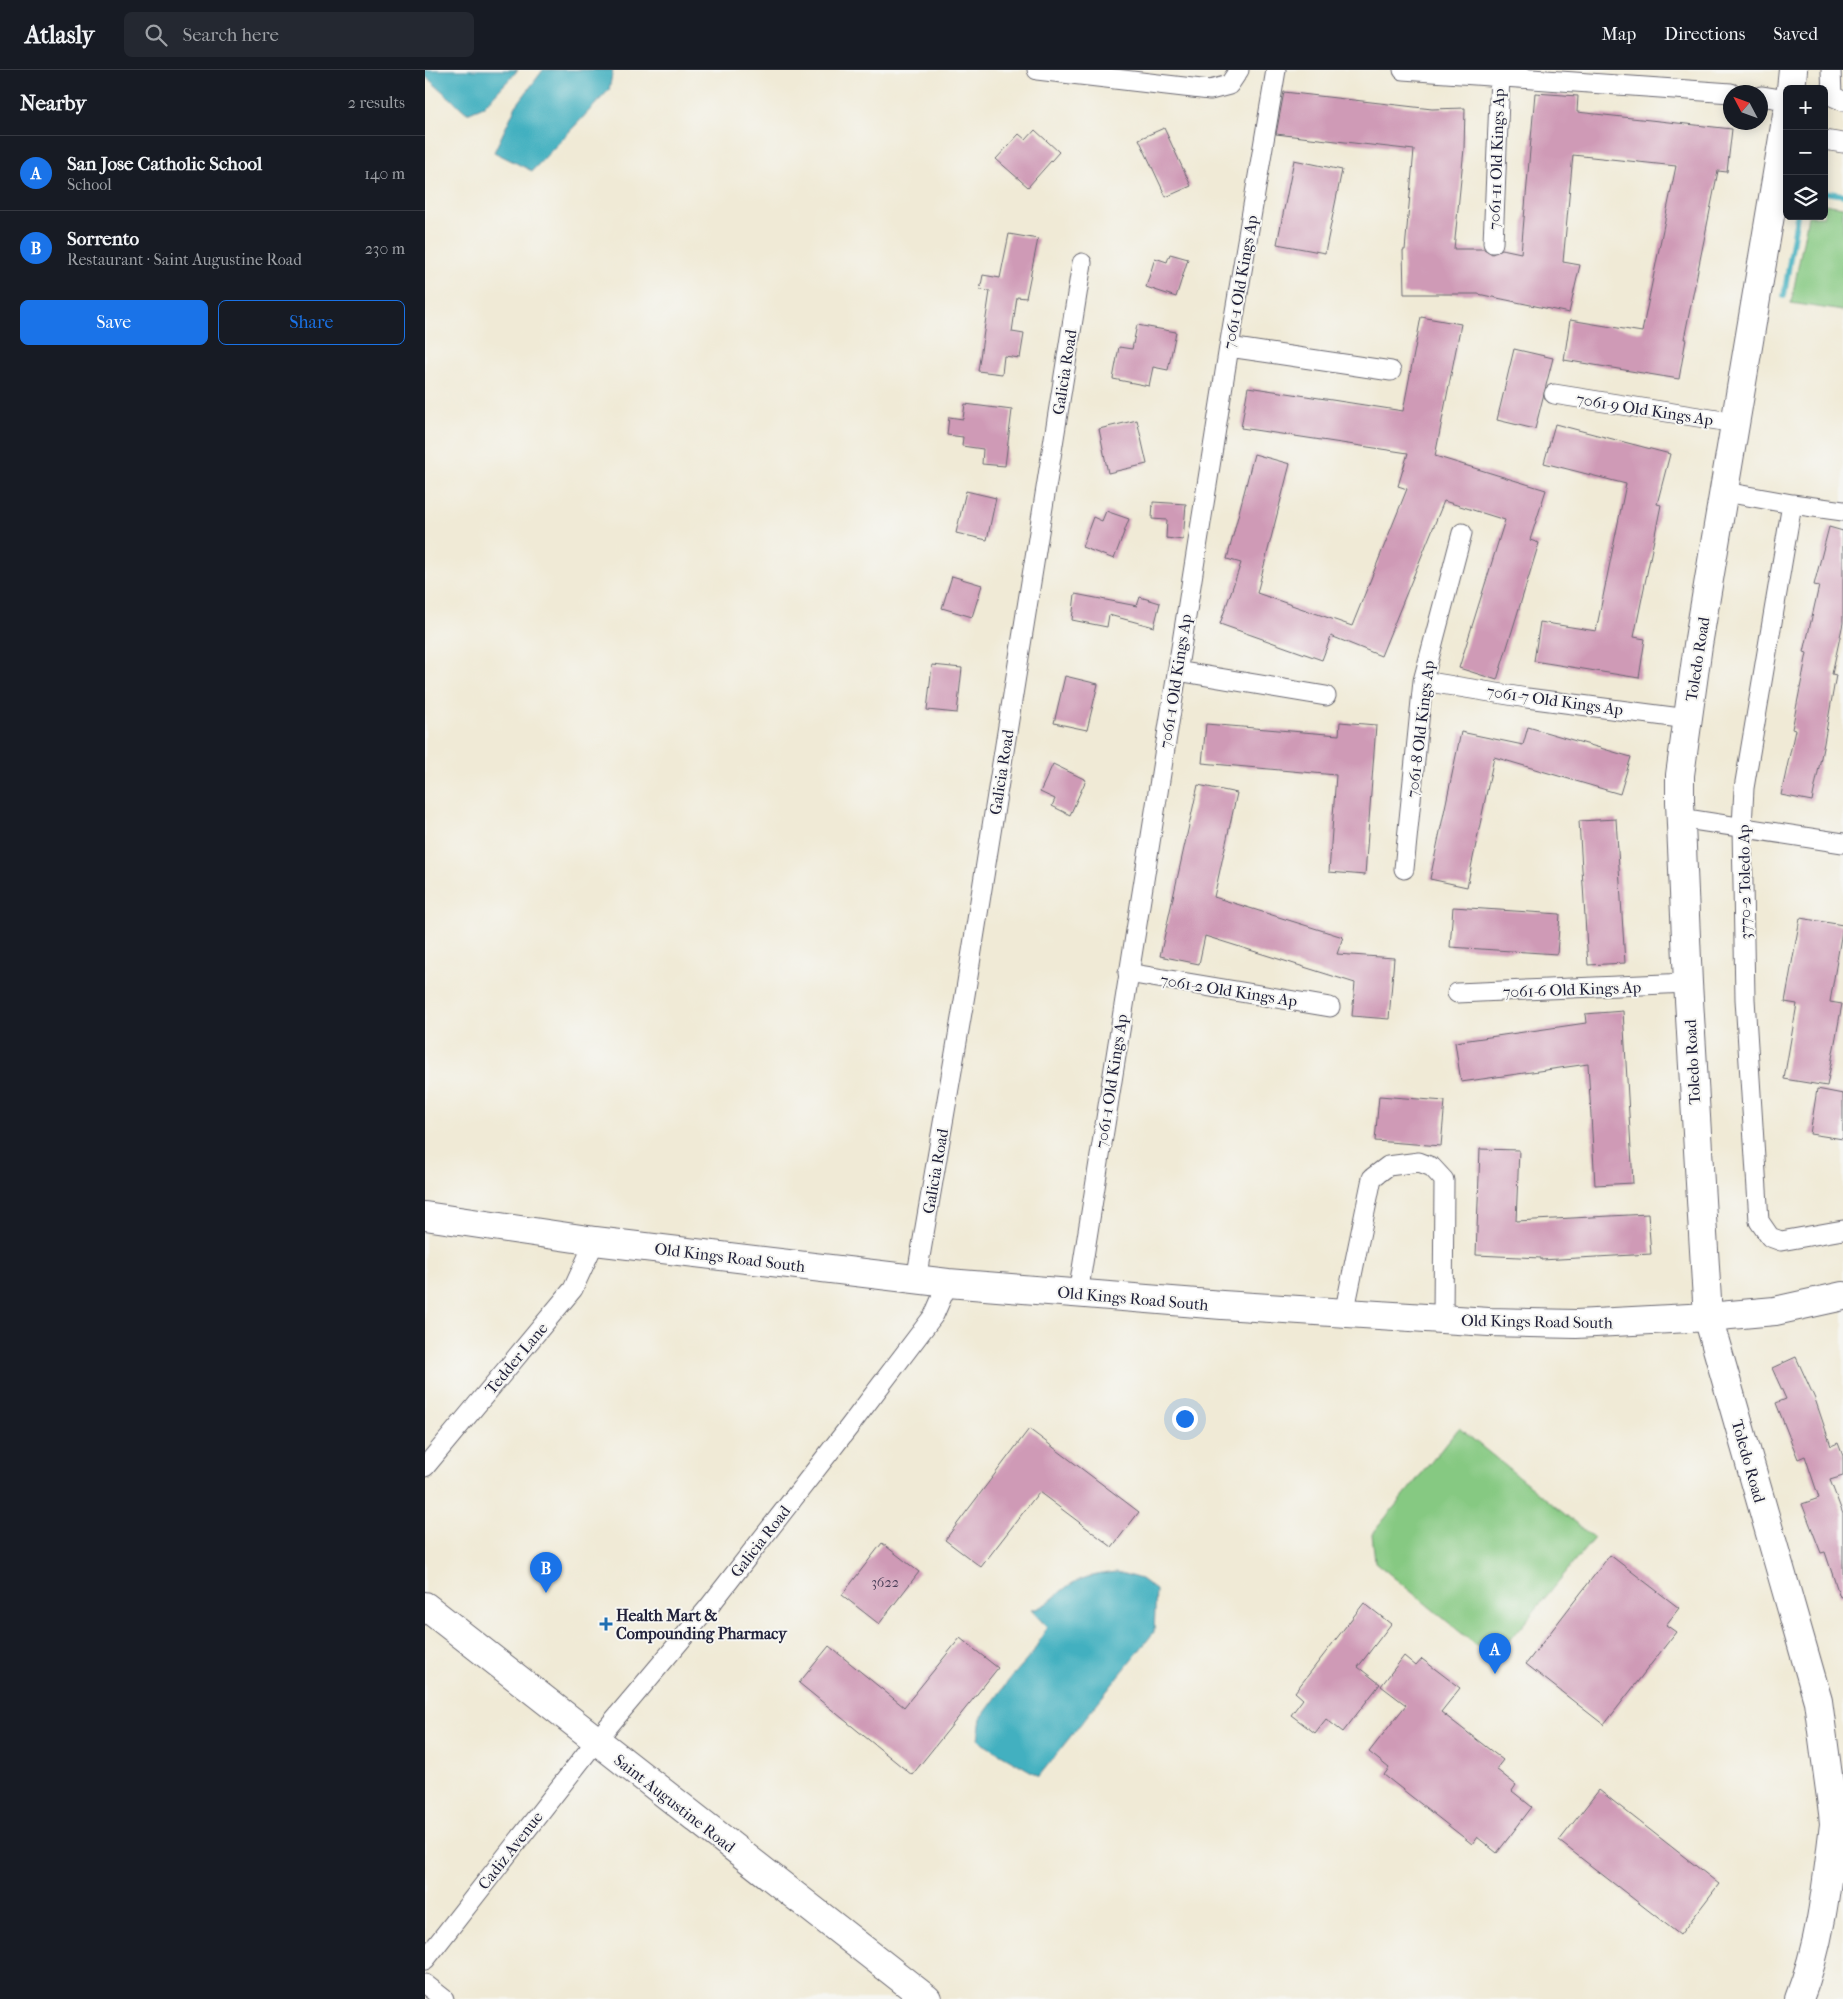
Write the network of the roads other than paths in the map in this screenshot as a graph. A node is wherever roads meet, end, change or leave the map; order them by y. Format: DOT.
graph roads {
  1 [pos="1037,70"];
  2 [pos="1239,70"];
  3 [pos="1276,70"];
  4 [pos="1403,70"];
  5 [pos="1793,70"];
  6 [pos="1831,70"];
  7 [pos="1499,76"];
  8 [pos="1791,85"];
  9 [pos="1723,92"];
  10 [pos="1768,97"];
  11 [pos="1783,99"];
  12 [pos="1843,101"];
  13 [pos="1785,130"];
  14 [pos="1828,141"];
  15 [pos="1843,143"];
  16 [pos="1493,243"];
  17 [pos="1082,263"];
  18 [pos="1229,347"];
  19 [pos="1391,371"];
  20 [pos="1554,394"];
  21 [pos="1736,423"];
  22 [pos="1725,492"];
  23 [pos="1792,504"];
  24 [pos="1843,511"];
  25 [pos="1462,533"];
  26 [pos="1177,671"];
  27 [pos="1423,681"];
  28 [pos="1326,696"];
  29 [pos="1688,718"];
  30 [pos="1680,818"];
  31 [pos="1742,827"];
  32 [pos="1843,843"];
  33 [pos="1404,869"];
  34 [pos="1128,973"];
  35 [pos="1688,983"];
  36 [pos="1457,994"];
  37 [pos="1330,1007"];
  38 [pos="425,1216"];
  39 [pos="1843,1230"];
  40 [pos="595,1241"];
  41 [pos="916,1280"];
  42 [pos="948,1283"];
  43 [pos="1077,1294"];
  44 [pos="1843,1296"];
  45 [pos="1344,1314"];
  46 [pos="1708,1318"];
  47 [pos="1443,1319"];
  48 [pos="425,1467"];
  49 [pos="425,1606"];
  50 [pos="596,1741"];
  51 [pos="1838,1812"];
  52 [pos="425,1960"];
  53 [pos="425,1984"];
  54 [pos="444,1999"];
  55 [pos="927,1999"];
  56 [pos="1799,1999"];
  1 -- 2 [label="street"];
  3 -- 18 [label="street, 7061-1 Old Kings Ap"];
  4 -- 7 [label="street"];
  5 -- 8 [label="street"];
  6 -- 12 [label="street"];
  7 -- 9 [label="street"];
  7 -- 16 [label="street, 7061-11 Old Kings Ap"];
  10 -- 11 [label="street"];
  13 -- 21 [label="street, Toledo Road"];
  14 -- 15 [label="street"];
  17 -- 41 [label="street, Galicia Road"];
  18 -- 19 [label="street"];
  18 -- 26 [label="street, 7061-1 Old Kings Ap"];
  20 -- 21 [label="street, 7061-9 Old Kings Ap"];
  21 -- 22 [label="street, Toledo Road"];
  22 -- 23 [label="street"];
  22 -- 29 [label="street, Toledo Road"];
  23 -- 24 [label="street"];
  23 -- 31 [label="street, 3770-2 Toledo Ap"];
  25 -- 27 [label="street, 7061-8 Old Kings Ap"];
  26 -- 28 [label="street"];
  26 -- 34 [label="street, 7061-1 Old Kings Ap"];
  27 -- 29 [label="street, 7061-7 Old Kings Ap"];
  27 -- 33 [label="street, 7061-8 Old Kings Ap"];
  29 -- 30 [label="street, Toledo Road"];
  30 -- 31 [label="street"];
  30 -- 35 [label="street, Toledo Road"];
  31 -- 32 [label="street"];
  31 -- 39 [label="street, 3770-2 Toledo Ap"];
  34 -- 37 [label="street, 7061-2 Old Kings Ap"];
  34 -- 43 [label="street, 7061-1 Old Kings Ap"];
  35 -- 36 [label="street, 7061-6 Old Kings Ap"];
  35 -- 46 [label="street, Toledo Road"];
  38 -- 40 [label="street, Old Kings Road South"];
  40 -- 41 [label="street, Old Kings Road South"];
  40 -- 48 [label="street, Tedder Lane"];
  41 -- 42 [label="street, Old Kings Road South"];
  42 -- 43 [label="street, Old Kings Road South"];
  42 -- 50 [label="street, Galicia Road"];
  43 -- 45 [label="street, Old Kings Road South"];
  44 -- 46 [label="street, Old Kings Road South"];
  45 -- 47 [label="street, Old Kings Road South"];
  45 -- 47 [label="street"];
  46 -- 47 [label="street, Old Kings Road South"];
  46 -- 51 [label="street, Toledo Road"];
  49 -- 50 [label="street, Saint Augustine Road"];
  50 -- 52 [label="street, Cadiz Avenue"];
  50 -- 55 [label="street, Saint Augustine Road"];
  51 -- 56 [label="street, Toledo Road"];
  53 -- 54 [label="street"];
}
